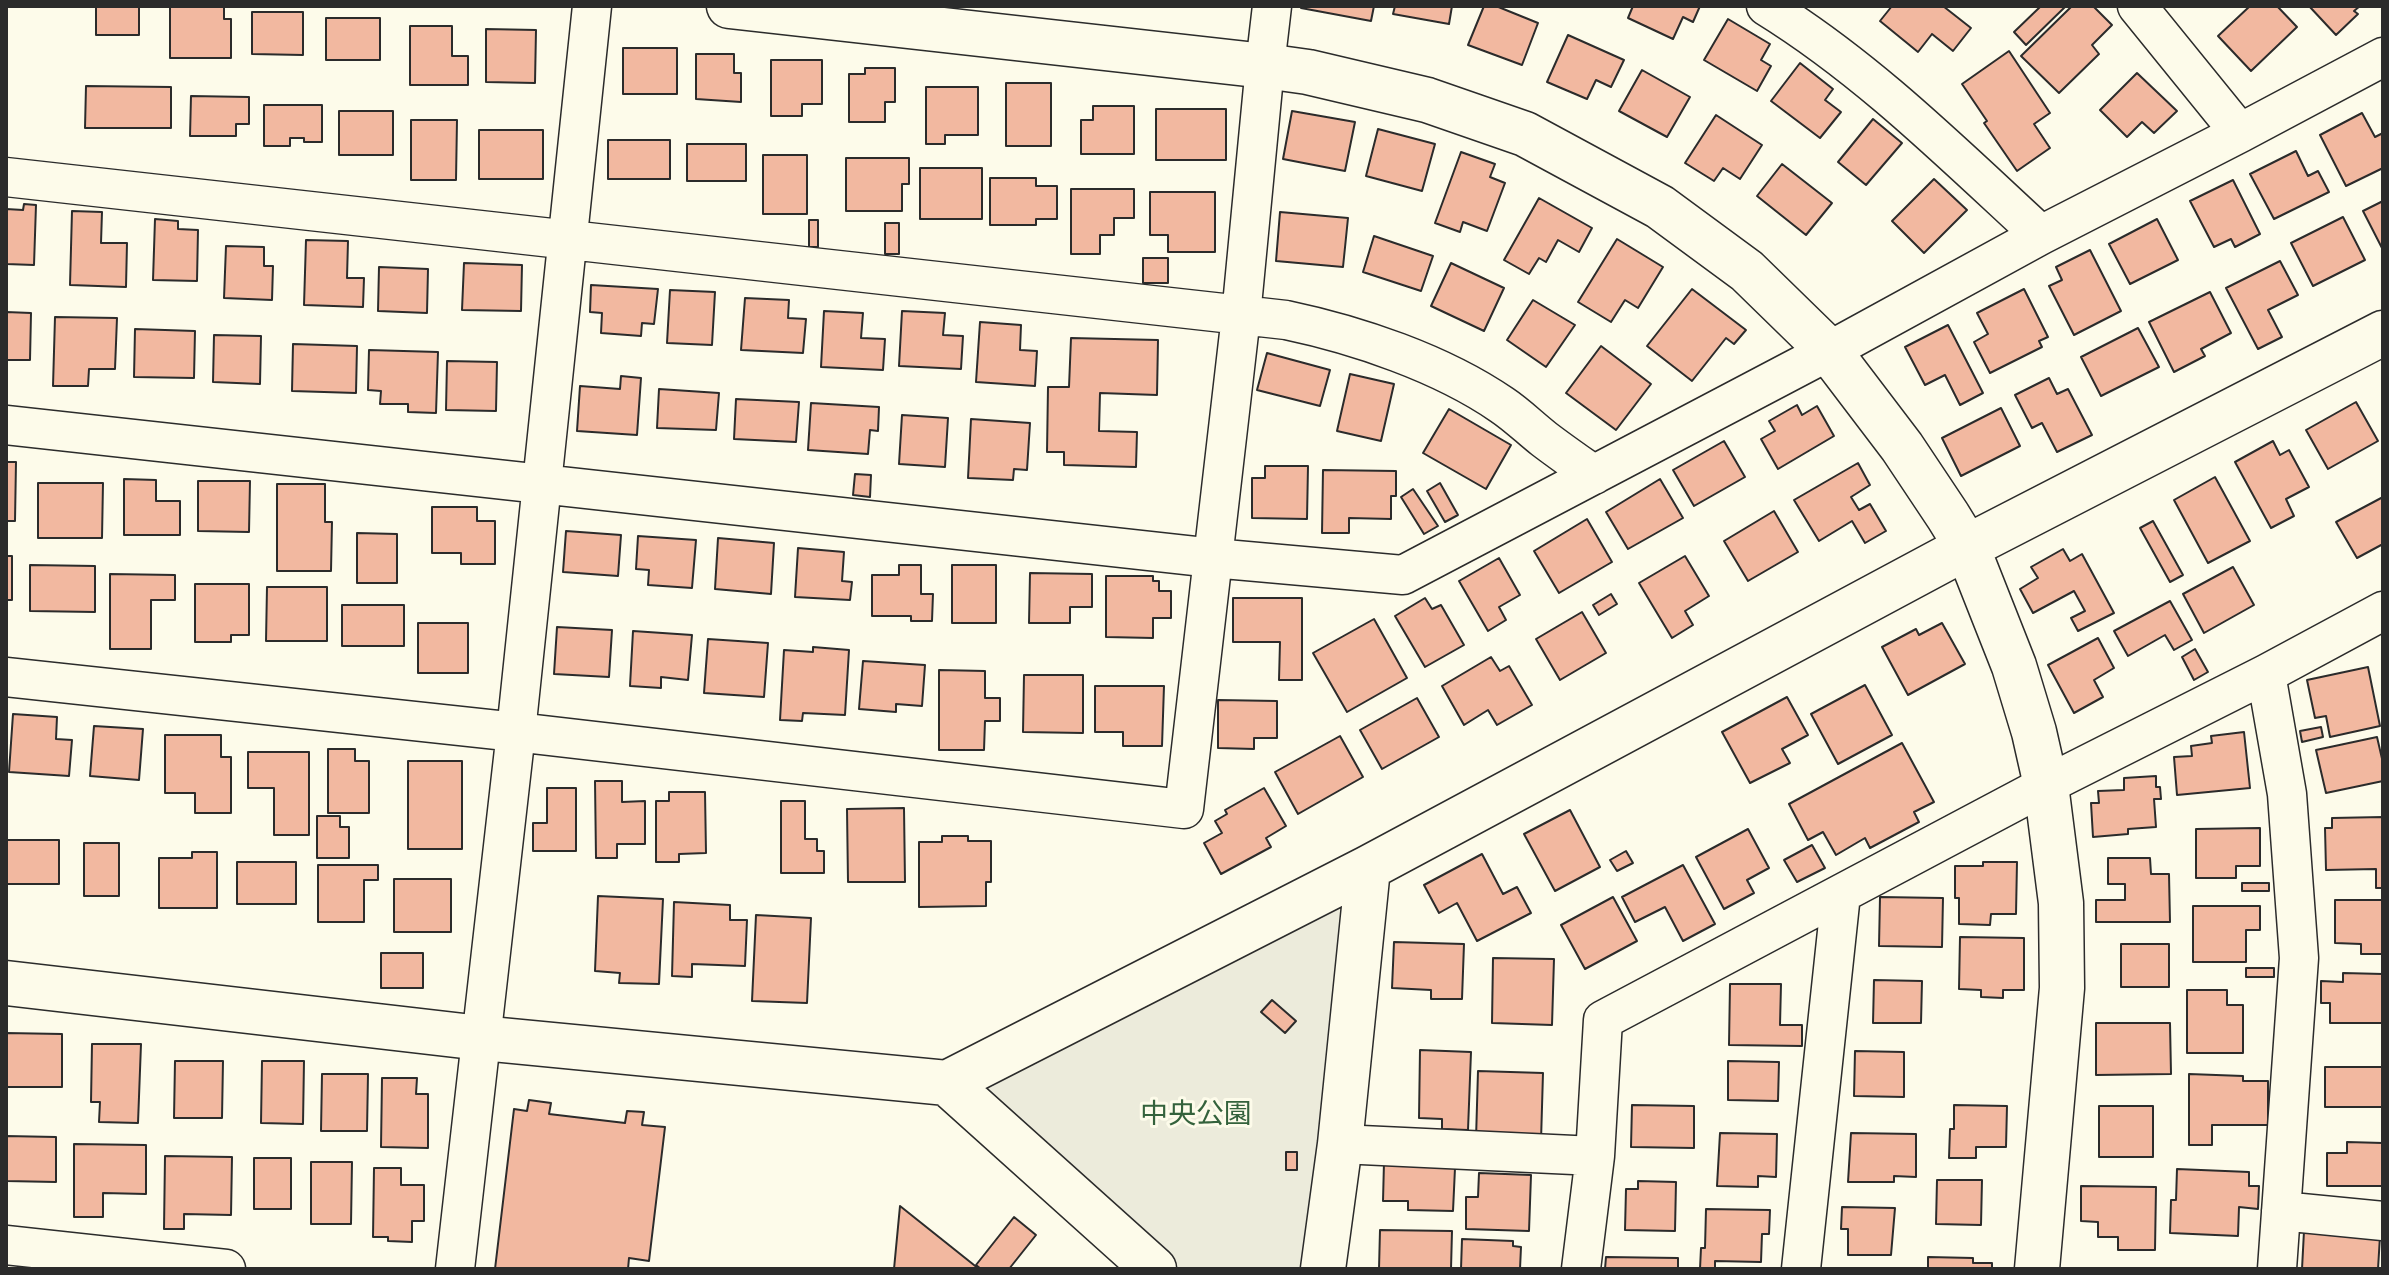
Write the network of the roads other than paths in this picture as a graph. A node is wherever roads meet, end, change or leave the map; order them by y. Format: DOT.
graph roads {
  1 [pos="592,6"];
  2 [pos="729,6"];
  3 [pos="1272,6"];
  4 [pos="1766,6"];
  5 [pos="2137,6"];
  6 [pos="2383,57"];
  7 [pos="1265,66"];
  8 [pos="2240,133"];
  9 [pos="6,177"];
  10 [pos="2041,235"];
  11 [pos="569,241"];
  12 [pos="1241,316"];
  13 [pos="2383,333"];
  14 [pos="1829,351"];
  15 [pos="6,425"];
  16 [pos="1594,475"];
  17 [pos="541,483"];
  18 [pos="1967,547"];
  19 [pos="1213,558"];
  20 [pos="2383,611"];
  21 [pos="2266,674"];
  22 [pos="6,677"];
  23 [pos="516,732"];
  24 [pos="2046,785"];
  25 [pos="1368,868"];
  26 [pos="1841,894"];
  27 [pos="6,983"];
  28 [pos="481,1038"];
  29 [pos="947,1083"];
  30 [pos="1340,1144"];
  31 [pos="1595,1156"];
  32 [pos="2281,1211"];
  33 [pos="2383,1221"];
  34 [pos="6,1245"];
  35 [pos="2045,1268"];
  36 [pos="226,1269"];
  37 [pos="455,1269"];
  38 [pos="1154,1269"];
  39 [pos="1323,1269"];
  40 [pos="1581,1269"];
  41 [pos="1801,1269"];
  42 [pos="2277,1269"];
  1 -- 11 [label="street"];
  2 -- 7 [label="street"];
  3 -- 7 [label="street"];
  4 -- 10 [label="street"];
  5 -- 8 [label="street"];
  6 -- 8 [label="street"];
  7 -- 12 [label="street"];
  7 -- 14 [label="street"];
  8 -- 10 [label="street"];
  9 -- 11 [label="street"];
  10 -- 14 [label="street"];
  11 -- 12 [label="street"];
  11 -- 17 [label="street"];
  12 -- 16 [label="street"];
  12 -- 19 [label="street"];
  13 -- 18 [label="street"];
  14 -- 16 [label="street"];
  14 -- 18 [label="street"];
  15 -- 17 [label="street"];
  16 -- 19 [label="street"];
  17 -- 19 [label="street"];
  17 -- 23 [label="street"];
  18 -- 24 [label="street"];
  18 -- 25 [label="street"];
  19 -- 23 [label="street"];
  20 -- 21 [label="street"];
  21 -- 24 [label="street"];
  21 -- 32 [label="street"];
  22 -- 23 [label="street"];
  23 -- 28 [label="street"];
  24 -- 26 [label="street"];
  24 -- 35 [label="street"];
  25 -- 29 [label="street"];
  25 -- 30 [label="street"];
  26 -- 31 [label="street"];
  26 -- 41 [label="street"];
  27 -- 28 [label="street"];
  28 -- 29 [label="street"];
  28 -- 37 [label="street"];
  29 -- 38 [label="street"];
  30 -- 31 [label="street"];
  30 -- 39 [label="street"];
  31 -- 40 [label="street"];
  32 -- 33 [label="street"];
  32 -- 42 [label="street"];
  34 -- 36 [label="street"];
}
